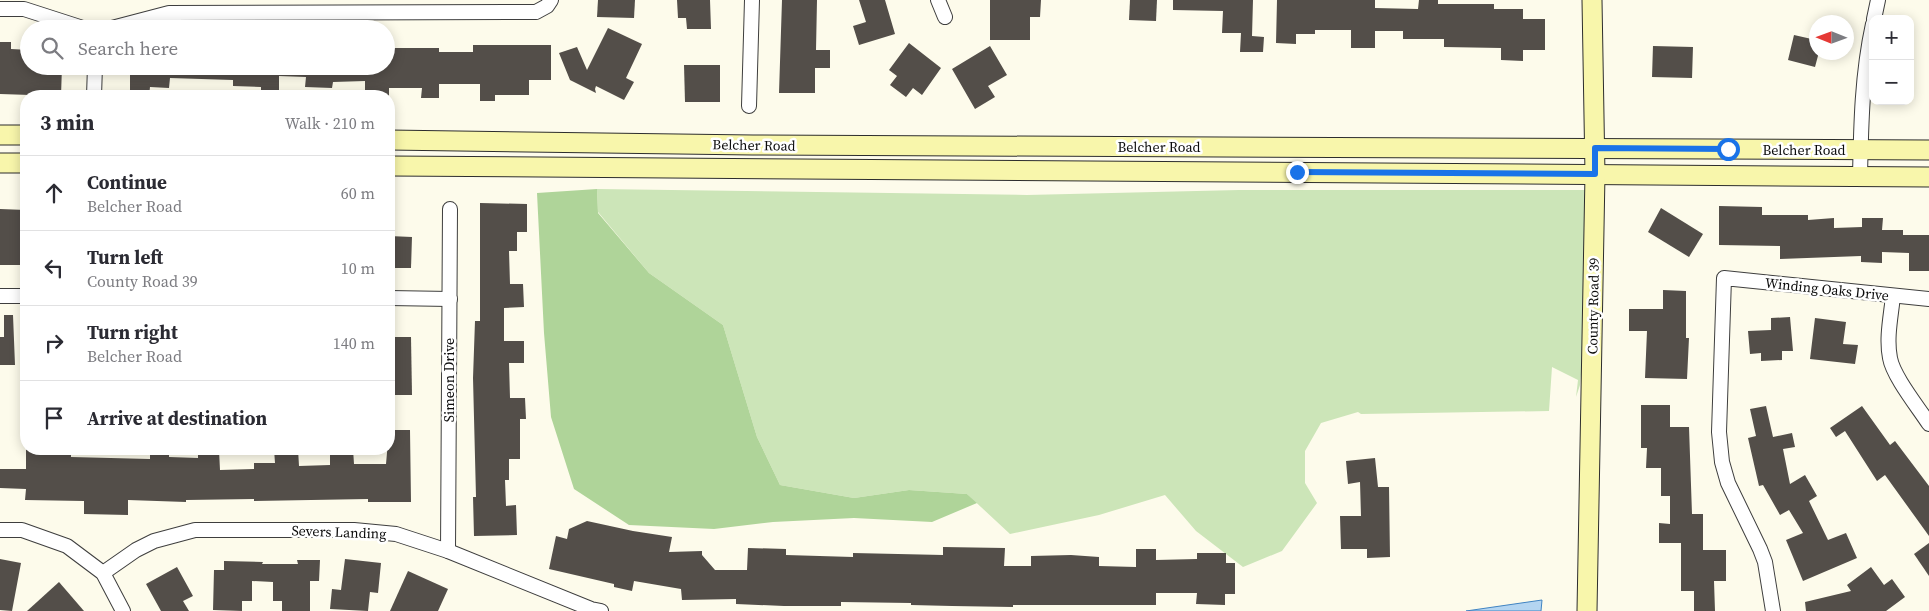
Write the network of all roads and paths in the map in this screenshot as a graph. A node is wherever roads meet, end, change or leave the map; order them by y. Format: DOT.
graph roads {
  1 [pos="551,0"];
  2 [pos="752,0"];
  3 [pos="938,0"];
  4 [pos="1592,0"];
  5 [pos="1878,0"];
  6 [pos="0,9"];
  7 [pos="1875,15"];
  8 [pos="945,17"];
  9 [pos="58,20"];
  10 [pos="142,20"];
  11 [pos="1869,43"];
  12 [pos="95,75"];
  13 [pos="94,90"];
  14 [pos="749,106"];
  15 [pos="0,135"];
  16 [pos="20,135"];
  17 [pos="395,140"];
  18 [pos="1595,148"];
  19 [pos="1861,150"];
  20 [pos="1929,150"];
  21 [pos="0,163"];
  22 [pos="20,163"];
  23 [pos="395,166"];
  24 [pos="1595,174"];
  25 [pos="1860,177"];
  26 [pos="1929,177"];
  27 [pos="450,209"];
  28 [pos="0,296"];
  29 [pos="20,296"];
  30 [pos="1893,296"];
  31 [pos="395,298"];
  32 [pos="450,299"];
  33 [pos="1929,299"];
  34 [pos="1929,424"];
  35 [pos="0,530"];
  36 [pos="448,551"];
  37 [pos="104,573"];
  38 [pos="123,611"];
  39 [pos="601,611"];
  40 [pos="1587,611"];
  41 [pos="1773,611"];
  1 -- 10 [label="street"];
  2 -- 14 [label="street"];
  3 -- 8 [label="street"];
  4 -- 18 [label="main road, County Road 39"];
  5 -- 7 [label="street"];
  6 -- 9 [label="street"];
  11 -- 19 [label="street"];
  12 -- 13 [label="street"];
  15 -- 16 [label="main road"];
  17 -- 18 [label="main road, Belcher Road"];
  18 -- 19 [label="main road, Belcher Road"];
  18 -- 24 [label="main road, County Road 39"];
  19 -- 20 [label="main road, Belcher Road"];
  19 -- 25 [label="street"];
  21 -- 22 [label="main road"];
  23 -- 24 [label="main road, Belcher Road"];
  24 -- 25 [label="main road, Belcher Road"];
  24 -- 40 [label="main road, County Road 39"];
  25 -- 26 [label="main road, Belcher Road"];
  27 -- 32 [label="street, Simeon Drive"];
  28 -- 29 [label="street"];
  30 -- 33 [label="street, Winding Oaks Drive"];
  30 -- 34 [label="street"];
  30 -- 41 [label="street, Winding Oaks Drive"];
  31 -- 32 [label="street"];
  32 -- 36 [label="street, Simeon Drive"];
  35 -- 37 [label="street"];
  36 -- 37 [label="street, Severs Landing"];
  36 -- 39 [label="street, Severs Landing"];
  37 -- 38 [label="street"];
}
